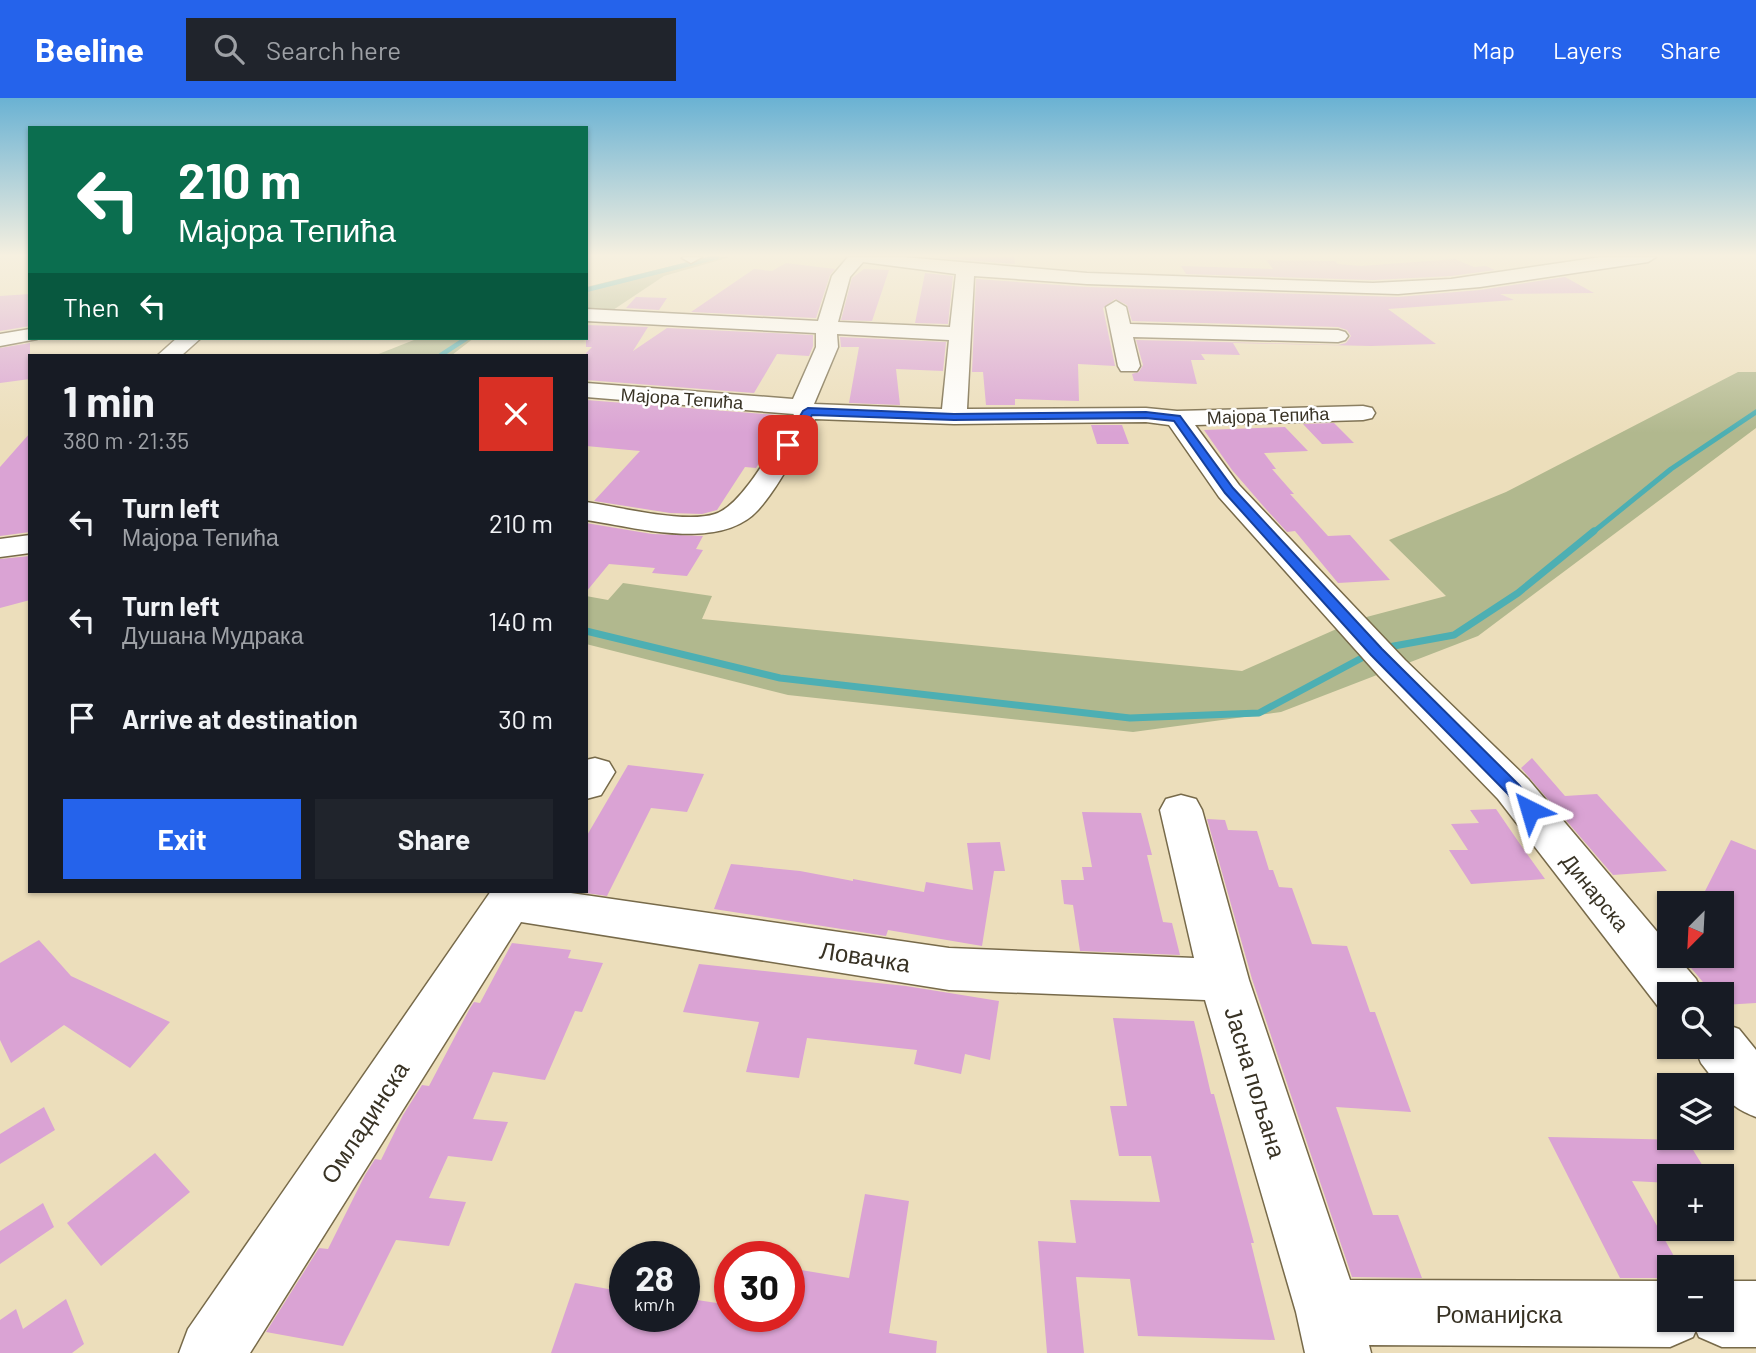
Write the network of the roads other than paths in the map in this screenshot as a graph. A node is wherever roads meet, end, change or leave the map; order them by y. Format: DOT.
graph roads {
  1 [pos="588,316"];
  2 [pos="829,316"];
  3 [pos="960,316"];
  4 [pos="1118,316"];
  5 [pos="826,327"];
  6 [pos="1122,330"];
  7 [pos="958,334"];
  8 [pos="28,335"];
  9 [pos="1338,336"];
  10 [pos="0,340"];
  11 [pos="188,340"];
  12 [pos="170,354"];
  13 [pos="1129,366"];
  14 [pos="588,390"];
  15 [pos="805,409"];
  16 [pos="1363,412"];
  17 [pos="954,417"];
  18 [pos="1177,418"];
  19 [pos="588,511"];
  20 [pos="28,544"];
  21 [pos="0,548"];
  22 [pos="1181,810"];
  23 [pos="512,896"];
  24 [pos="1224,980"];
  25 [pos="1668,982"];
  26 [pos="1730,1059"];
  27 [pos="1756,1091"];
  28 [pos="1734,1314"];
  29 [pos="1756,1314"];
  30 [pos="1657,1315"];
  31 [pos="1333,1332"];
  32 [pos="212,1353"];
  1 -- 5 [label="street"];
  2 -- 5 [label="street"];
  3 -- 7 [label="street"];
  4 -- 6 [label="street"];
  5 -- 7 [label="street"];
  5 -- 15 [label="street"];
  6 -- 9 [label="street"];
  6 -- 13 [label="street"];
  7 -- 17 [label="street"];
  8 -- 10 [label="street"];
  11 -- 12 [label="street"];
  14 -- 15 [label="street, Мајора Тепића"];
  15 -- 17 [label="street, Мајора Тепића"];
  15 -- 19 [label="street"];
  16 -- 18 [label="street, Мајора Тепића"];
  17 -- 18 [label="street, Мајора Тепића"];
  18 -- 25 [label="street, Динарска"];
  20 -- 21 [label="street"];
  22 -- 24 [label="street, Јасна пољана"];
  23 -- 24 [label="street, Ловачка"];
  23 -- 32 [label="street, Омладинска"];
  24 -- 31 [label="street, Јасна пољана"];
  26 -- 27 [label="street"];
  28 -- 29 [label="street"];
  30 -- 31 [label="street, Романијска"];
}
